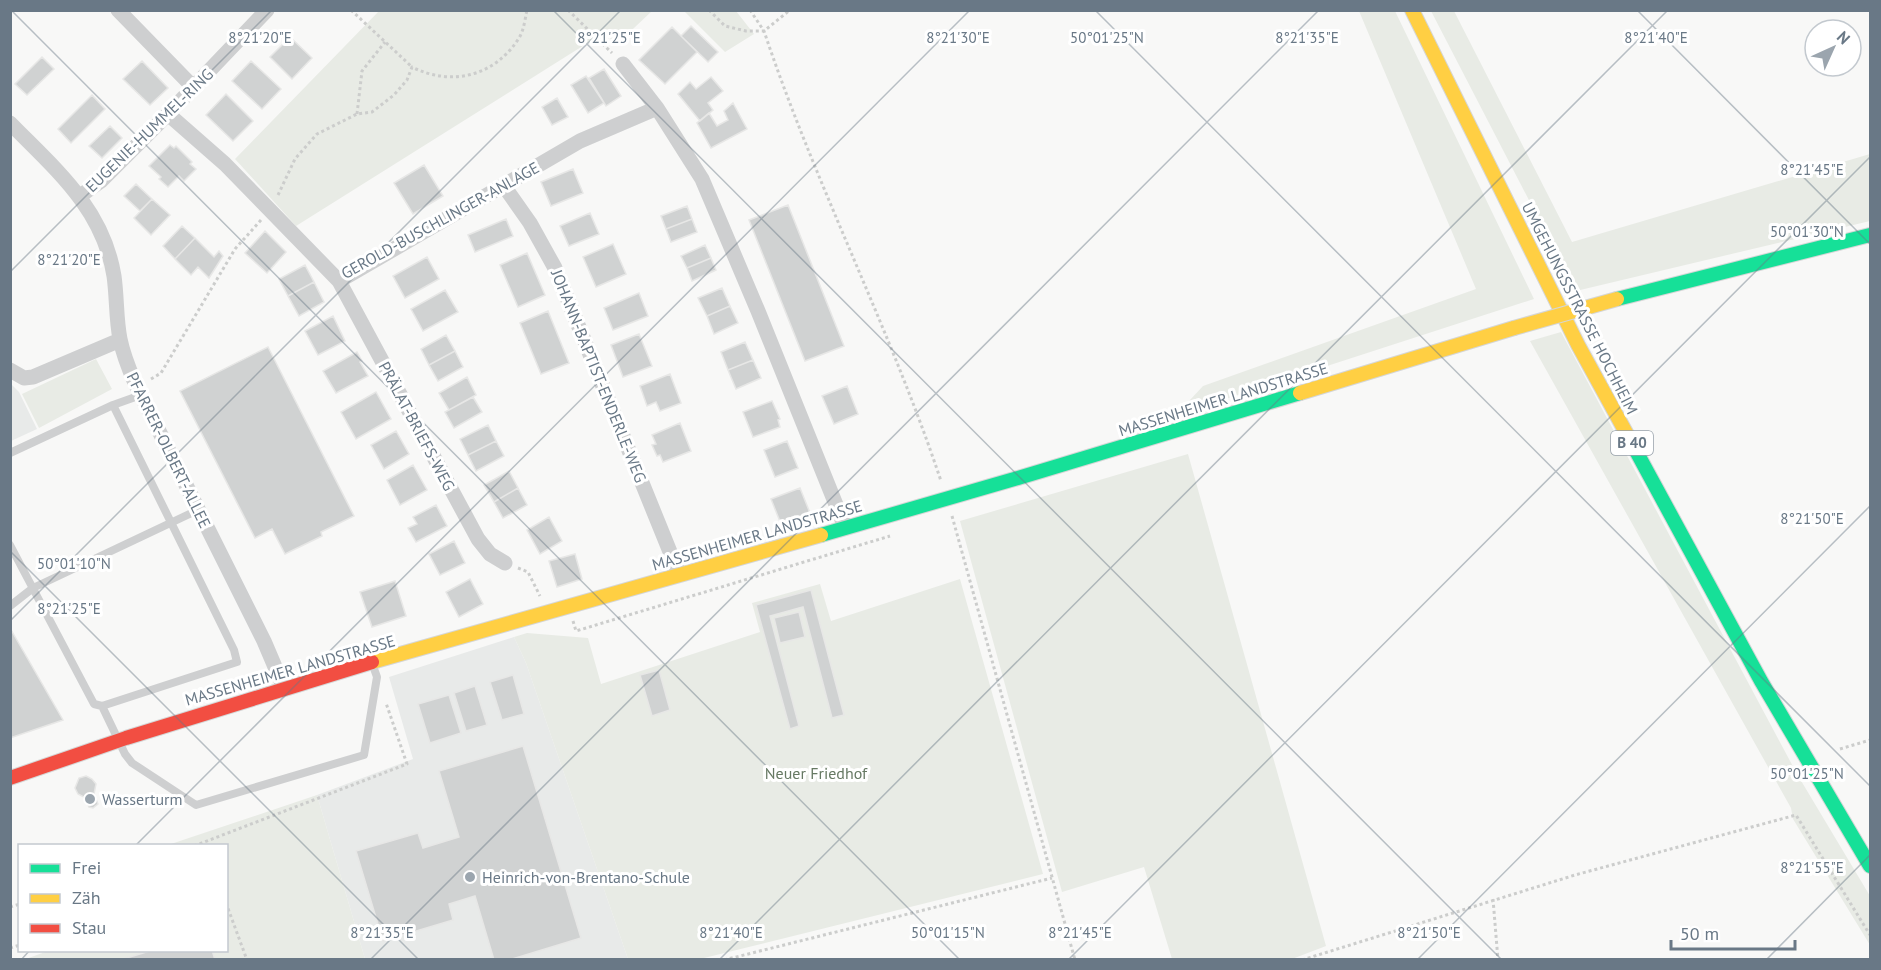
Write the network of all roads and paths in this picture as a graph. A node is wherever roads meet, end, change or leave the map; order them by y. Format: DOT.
graph roads {
  1 [pos="118,10"];
  2 [pos="267,10"];
  3 [pos="351,10"];
  4 [pos="528,10"];
  5 [pos="568,10"];
  6 [pos="709,10"];
  7 [pos="750,10"];
  8 [pos="790,10"];
  9 [pos="1412,10"];
  10 [pos="764,31"];
  11 [pos="384,42"];
  12 [pos="623,64"];
  13 [pos="412,67"];
  14 [pos="194,88"];
  15 [pos="657,108"];
  16 [pos="168,114"];
  17 [pos="357,114"];
  18 [pos="13,131"];
  19 [pos="504,186"];
  20 [pos="80,196"];
  21 [pos="270,210"];
  22 [pos="1870,235"];
  23 [pos="339,280"];
  24 [pos="120,340"];
  25 [pos="10,370"];
  26 [pos="152,379"];
  27 [pos="141,395"];
  28 [pos="113,405"];
  29 [pos="923,429"];
  30 [pos="918,432"];
  31 [pos="10,453"];
  32 [pos="946,499"];
  33 [pos="198,510"];
  34 [pos="171,523"];
  35 [pos="845,527"];
  36 [pos="897,535"];
  37 [pos="10,545"];
  38 [pos="505,563"];
  39 [pos="679,574"];
  40 [pos="33,588"];
  41 [pos="544,603"];
  42 [pos="10,606"];
  43 [pos="576,631"];
  44 [pos="372,663"];
  45 [pos="377,677"];
  46 [pos="284,688"];
  47 [pos="102,706"];
  48 [pos="118,739"];
  49 [pos="1870,740"];
  50 [pos="1840,749"];
  51 [pos="10,778"];
  52 [pos="209,843"];
  53 [pos="1870,866"];
  54 [pos="1052,878"];
  55 [pos="1493,899"];
  56 [pos="228,908"];
  57 [pos="1870,935"];
  58 [pos="247,960"];
  59 [pos="724,960"];
  60 [pos="1075,960"];
  61 [pos="1302,960"];
  62 [pos="1498,960"];
  1 -- 14 [label="street"];
  2 -- 14 [label="street, EUGENIE-HUMMEL-RING"];
  3 -- 11 [label="path"];
  4 -- 13 [label="path"];
  5 -- 12 [label="path"];
  6 -- 10 [label="path"];
  7 -- 10 [label="path"];
  8 -- 10 [label="path"];
  9 -- 53 [label="street, UMGEHUNGSSTRASSE HOCHHEIM / B 40"];
  10 -- 29 [label="path"];
  11 -- 13 [label="path"];
  11 -- 17 [label="path"];
  12 -- 15 [label="street"];
  13 -- 17 [label="path"];
  14 -- 16 [label="street, EUGENIE-HUMMEL-RING"];
  15 -- 19 [label="street, GEROLD-BUSCHLINGER-ANLAGE"];
  15 -- 35 [label="street"];
  16 -- 20 [label="street, EUGENIE-HUMMEL-RING"];
  16 -- 21 [label="street, GEROLD-BUSCHLINGER-ANLAGE"];
  17 -- 21 [label="path"];
  18 -- 20 [label="street, PFARRER-OLBERT-ALLEE"];
  19 -- 23 [label="street, GEROLD-BUSCHLINGER-ANLAGE"];
  19 -- 39 [label="street, JOHANN-BAPTIST-ENDERLE-WEG"];
  20 -- 24 [label="street, PFARRER-OLBERT-ALLEE"];
  21 -- 23 [label="street, GEROLD-BUSCHLINGER-ANLAGE"];
  21 -- 26 [label="path"];
  22 -- 32 [label="street, MASSENHEIMER LANDSTRASSE, bridge"];
  23 -- 38 [label="street, PRÄLAT-BRIEFS-WEG"];
  24 -- 25 [label="street"];
  24 -- 27 [label="street, PFARRER-OLBERT-ALLEE"];
  27 -- 28 [label="lane"];
  27 -- 33 [label="street, PFARRER-OLBERT-ALLEE"];
  28 -- 31 [label="lane"];
  28 -- 34 [label="lane"];
  29 -- 30 [label="path"];
  29 -- 32 [label="path"];
  32 -- 35 [label="street, MASSENHEIMER LANDSTRASSE"];
  32 -- 54 [label="path"];
  33 -- 34 [label="lane"];
  33 -- 46 [label="street, PFARRER-OLBERT-ALLEE"];
  34 -- 40 [label="lane"];
  34 -- 47 [label="lane"];
  35 -- 39 [label="street, MASSENHEIMER LANDSTRASSE"];
  36 -- 43 [label="path"];
  37 -- 40 [label="lane"];
  38 -- 41 [label="path"];
  39 -- 44 [label="street, MASSENHEIMER LANDSTRASSE"];
  40 -- 42 [label="lane"];
  40 -- 47 [label="lane"];
  44 -- 45 [label="lane"];
  44 -- 46 [label="street, MASSENHEIMER LANDSTRASSE"];
  45 -- 48 [label="lane"];
  45 -- 52 [label="path"];
  46 -- 48 [label="street, MASSENHEIMER LANDSTRASSE"];
  47 -- 48 [label="lane"];
  48 -- 51 [label="street, MASSENHEIMER LANDSTRASSE"];
  49 -- 50 [label="path"];
  54 -- 59 [label="path"];
  54 -- 60 [label="path"];
  55 -- 57 [label="path"];
  55 -- 61 [label="path"];
  55 -- 62 [label="path"];
  56 -- 58 [label="path"];
}
